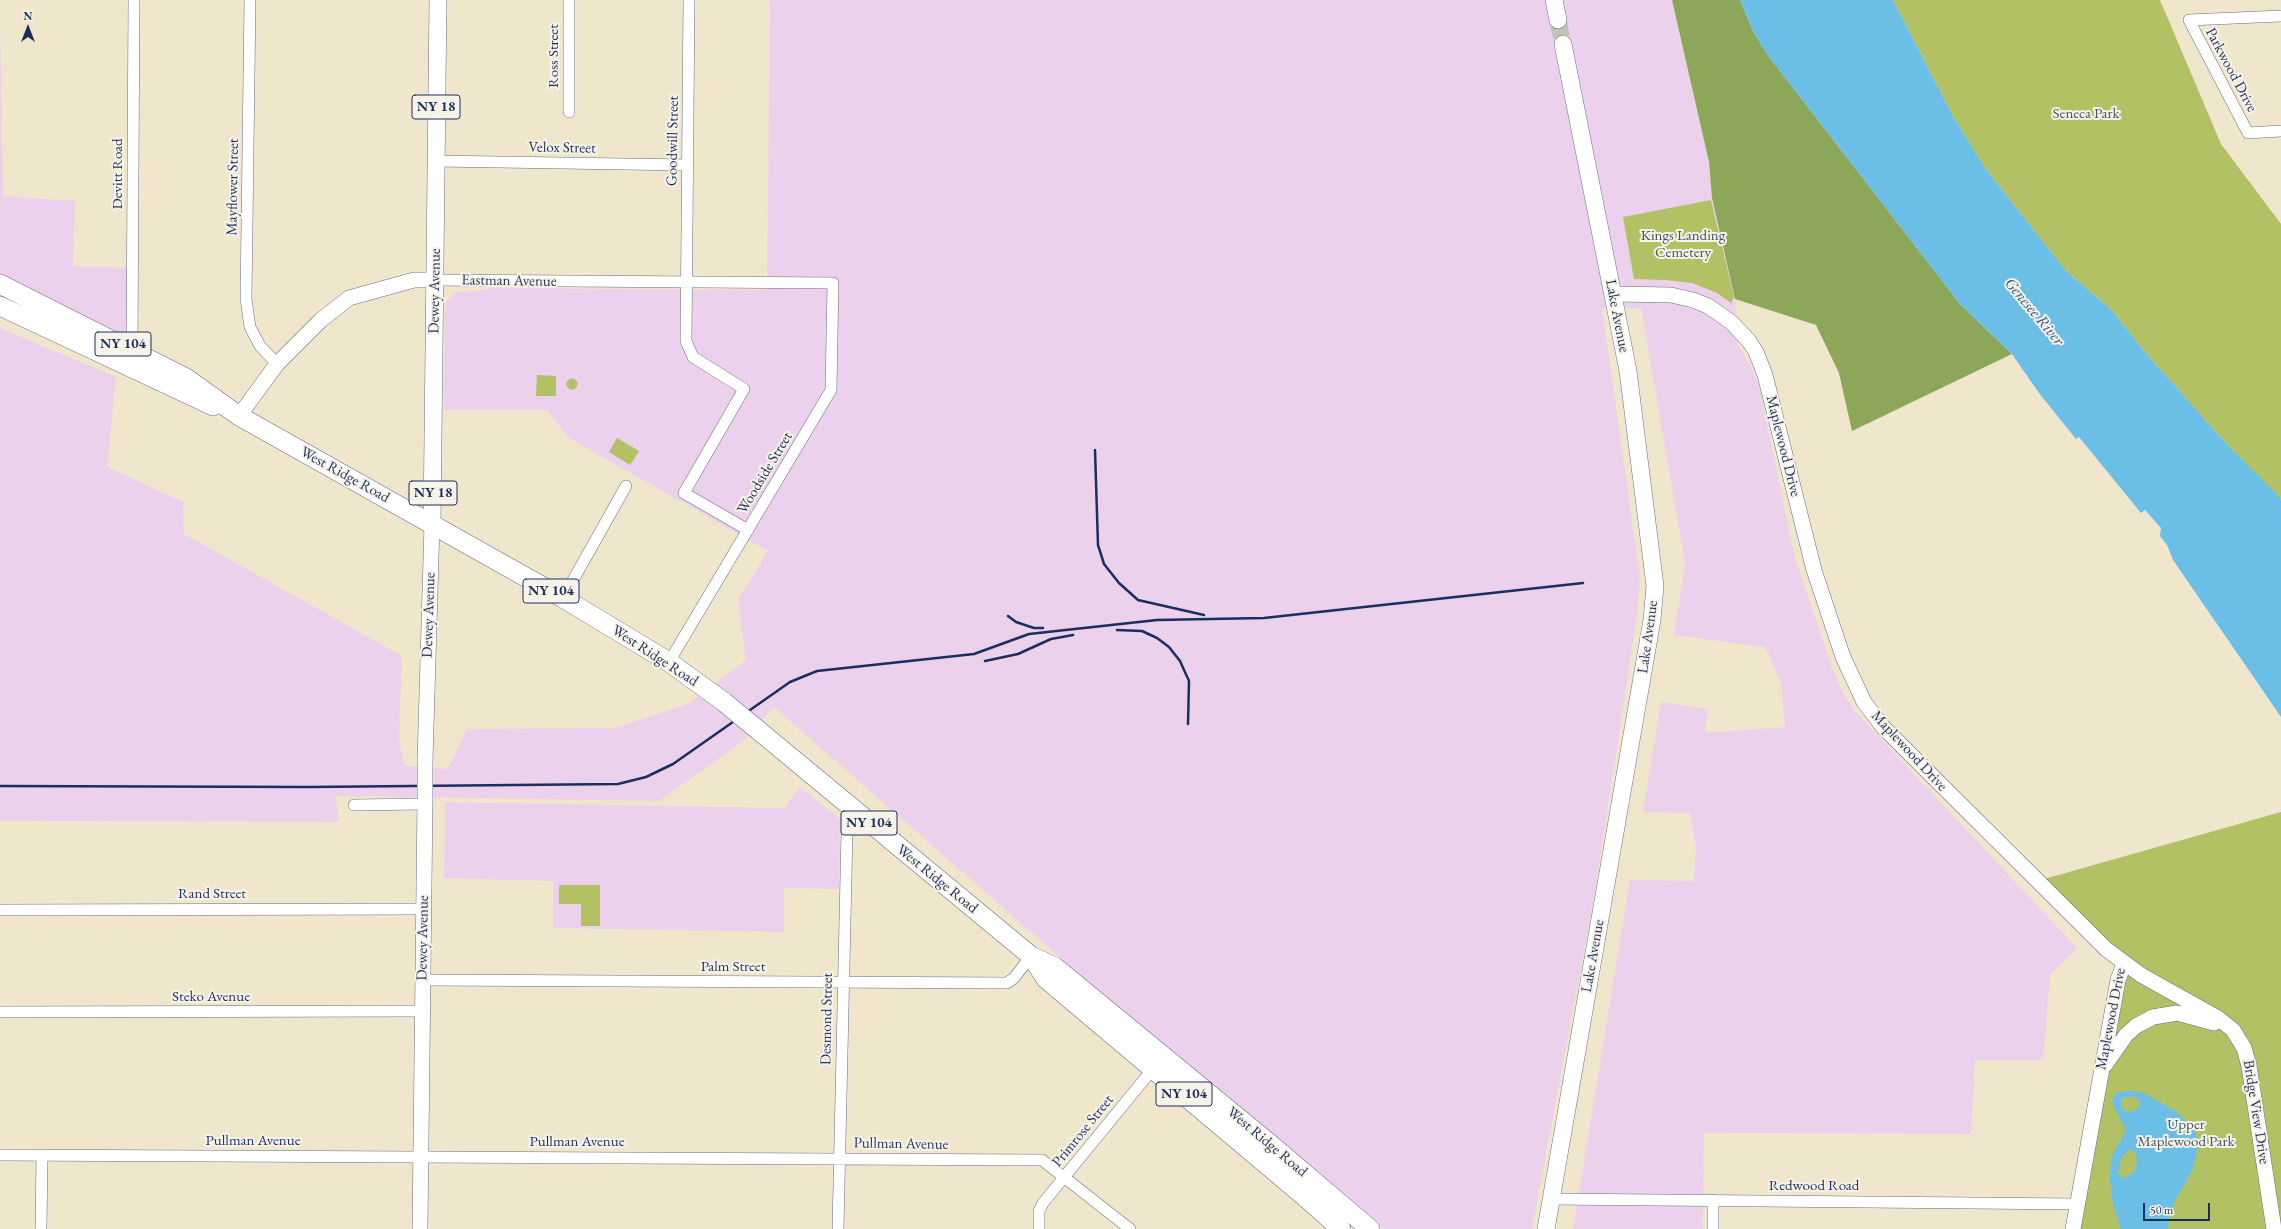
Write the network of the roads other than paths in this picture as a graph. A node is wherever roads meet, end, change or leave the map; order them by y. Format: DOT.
graph roads {
  1 [pos="134,0"];
  2 [pos="250,0"];
  3 [pos="438,0"];
  4 [pos="569,0"];
  5 [pos="689,0"];
  6 [pos="1554,0"];
  7 [pos="2281,16"];
  8 [pos="1558,20"];
  9 [pos="1563,44"];
  10 [pos="569,112"];
  11 [pos="2281,131"];
  12 [pos="436,161"];
  13 [pos="687,165"];
  14 [pos="435,280"];
  15 [pos="686,283"];
  16 [pos="0,284"];
  17 [pos="833,284"];
  18 [pos="1612,294"];
  19 [pos="0,306"];
  20 [pos="132,349"];
  21 [pos="277,364"];
  22 [pos="239,416"];
  23 [pos="626,486"];
  24 [pos="432,524"];
  25 [pos="748,530"];
  26 [pos="563,598"];
  27 [pos="669,662"];
  28 [pos="425,802"];
  29 [pos="354,805"];
  30 [pos="853,810"];
  31 [pos="424,909"];
  32 [pos="0,910"];
  33 [pos="1031,956"];
  34 [pos="2124,964"];
  35 [pos="423,980"];
  36 [pos="842,983"];
  37 [pos="422,1011"];
  38 [pos="0,1012"];
  39 [pos="2236,1034"];
  40 [pos="1158,1063"];
  41 [pos="2100,1077"];
  42 [pos="0,1155"];
  43 [pos="42,1155"];
  44 [pos="420,1156"];
  45 [pos="840,1158"];
  46 [pos="1064,1177"];
  47 [pos="1551,1199"];
  48 [pos="1713,1200"];
  49 [pos="2077,1204"];
  50 [pos="1366,1228"];
  51 [pos="42,1229"];
  52 [pos="420,1229"];
  53 [pos="838,1229"];
  54 [pos="1039,1229"];
  55 [pos="1130,1229"];
  56 [pos="1341,1229"];
  57 [pos="1546,1229"];
  58 [pos="1713,1229"];
  59 [pos="2072,1229"];
  60 [pos="2274,1229"];
  1 -- 20 [label="street, Devitt Road"];
  2 -- 21 [label="street, Mayflower Street"];
  3 -- 12 [label="main road, Dewey Avenue / NY 18"];
  4 -- 10 [label="street, Ross Street"];
  5 -- 13 [label="street, Goodwill Street"];
  6 -- 8 [label="main road"];
  7 -- 11 [label="street, Parkwood Drive"];
  9 -- 18 [label="main road, Lake Avenue"];
  12 -- 13 [label="street, Velox Street"];
  12 -- 14 [label="main road, Dewey Avenue / NY 18"];
  13 -- 15 [label="street, Goodwill Street"];
  14 -- 15 [label="street, Eastman Avenue"];
  14 -- 21 [label="street, Eastman Avenue"];
  14 -- 24 [label="main road, Dewey Avenue / NY 18"];
  15 -- 17 [label="street, Eastman Avenue"];
  15 -- 25 [label="street, Goodwill Street"];
  16 -- 20 [label="highway, West Ridge Road / NY 104"];
  17 -- 25 [label="street, Woodside Street"];
  18 -- 34 [label="street, Maplewood Drive"];
  18 -- 47 [label="main road, Lake Avenue"];
  19 -- 22 [label="highway, West Ridge Road / NY 104"];
  20 -- 22 [label="highway, West Ridge Road / NY 104"];
  21 -- 22 [label="street, Eastman Avenue"];
  22 -- 24 [label="highway, West Ridge Road / NY 104"];
  23 -- 26 [label="street"];
  24 -- 26 [label="highway, West Ridge Road / NY 104"];
  24 -- 28 [label="street, Dewey Avenue, bridge"];
  25 -- 27 [label="street, Woodside Street"];
  26 -- 27 [label="highway, West Ridge Road / NY 104"];
  27 -- 30 [label="highway, West Ridge Road / NY 104, bridge"];
  28 -- 29 [label="street"];
  28 -- 31 [label="street, Dewey Avenue"];
  30 -- 33 [label="highway, West Ridge Road / NY 104"];
  30 -- 36 [label="street, Desmond Street"];
  31 -- 32 [label="street, Rand Street"];
  31 -- 35 [label="street, Dewey Avenue"];
  33 -- 36 [label="street, Palm Street"];
  33 -- 40 [label="highway, West Ridge Road / NY 104"];
  34 -- 39 [label="street, Bridge View Drive"];
  34 -- 41 [label="street, Maplewood Drive"];
  35 -- 36 [label="street, Palm Street"];
  35 -- 37 [label="street, Dewey Avenue"];
  36 -- 45 [label="street, Desmond Street"];
  37 -- 38 [label="street, Steko Avenue"];
  37 -- 44 [label="street, Dewey Avenue"];
  39 -- 41 [label="street"];
  39 -- 60 [label="street, Bridge View Drive"];
  40 -- 46 [label="street, Primrose Street"];
  40 -- 50 [label="highway, West Ridge Road / NY 104"];
  40 -- 56 [label="highway, West Ridge Road / NY 104"];
  41 -- 49 [label="street, Maplewood Drive"];
  42 -- 43 [label="street, Pullman Avenue"];
  43 -- 44 [label="street, Pullman Avenue"];
  43 -- 51 [label="street"];
  44 -- 45 [label="street, Pullman Avenue"];
  44 -- 52 [label="street, Dewey Avenue"];
  45 -- 46 [label="street, Pullman Avenue"];
  45 -- 53 [label="street, Desmond Street"];
  46 -- 54 [label="street, Primrose Street"];
  46 -- 55 [label="street, Pullman Avenue"];
  47 -- 48 [label="street, Redwood Road"];
  47 -- 57 [label="main road, Lake Avenue"];
  48 -- 49 [label="street, Redwood Road"];
  48 -- 58 [label="street"];
  49 -- 59 [label="street, Maplewood Drive"];
}
